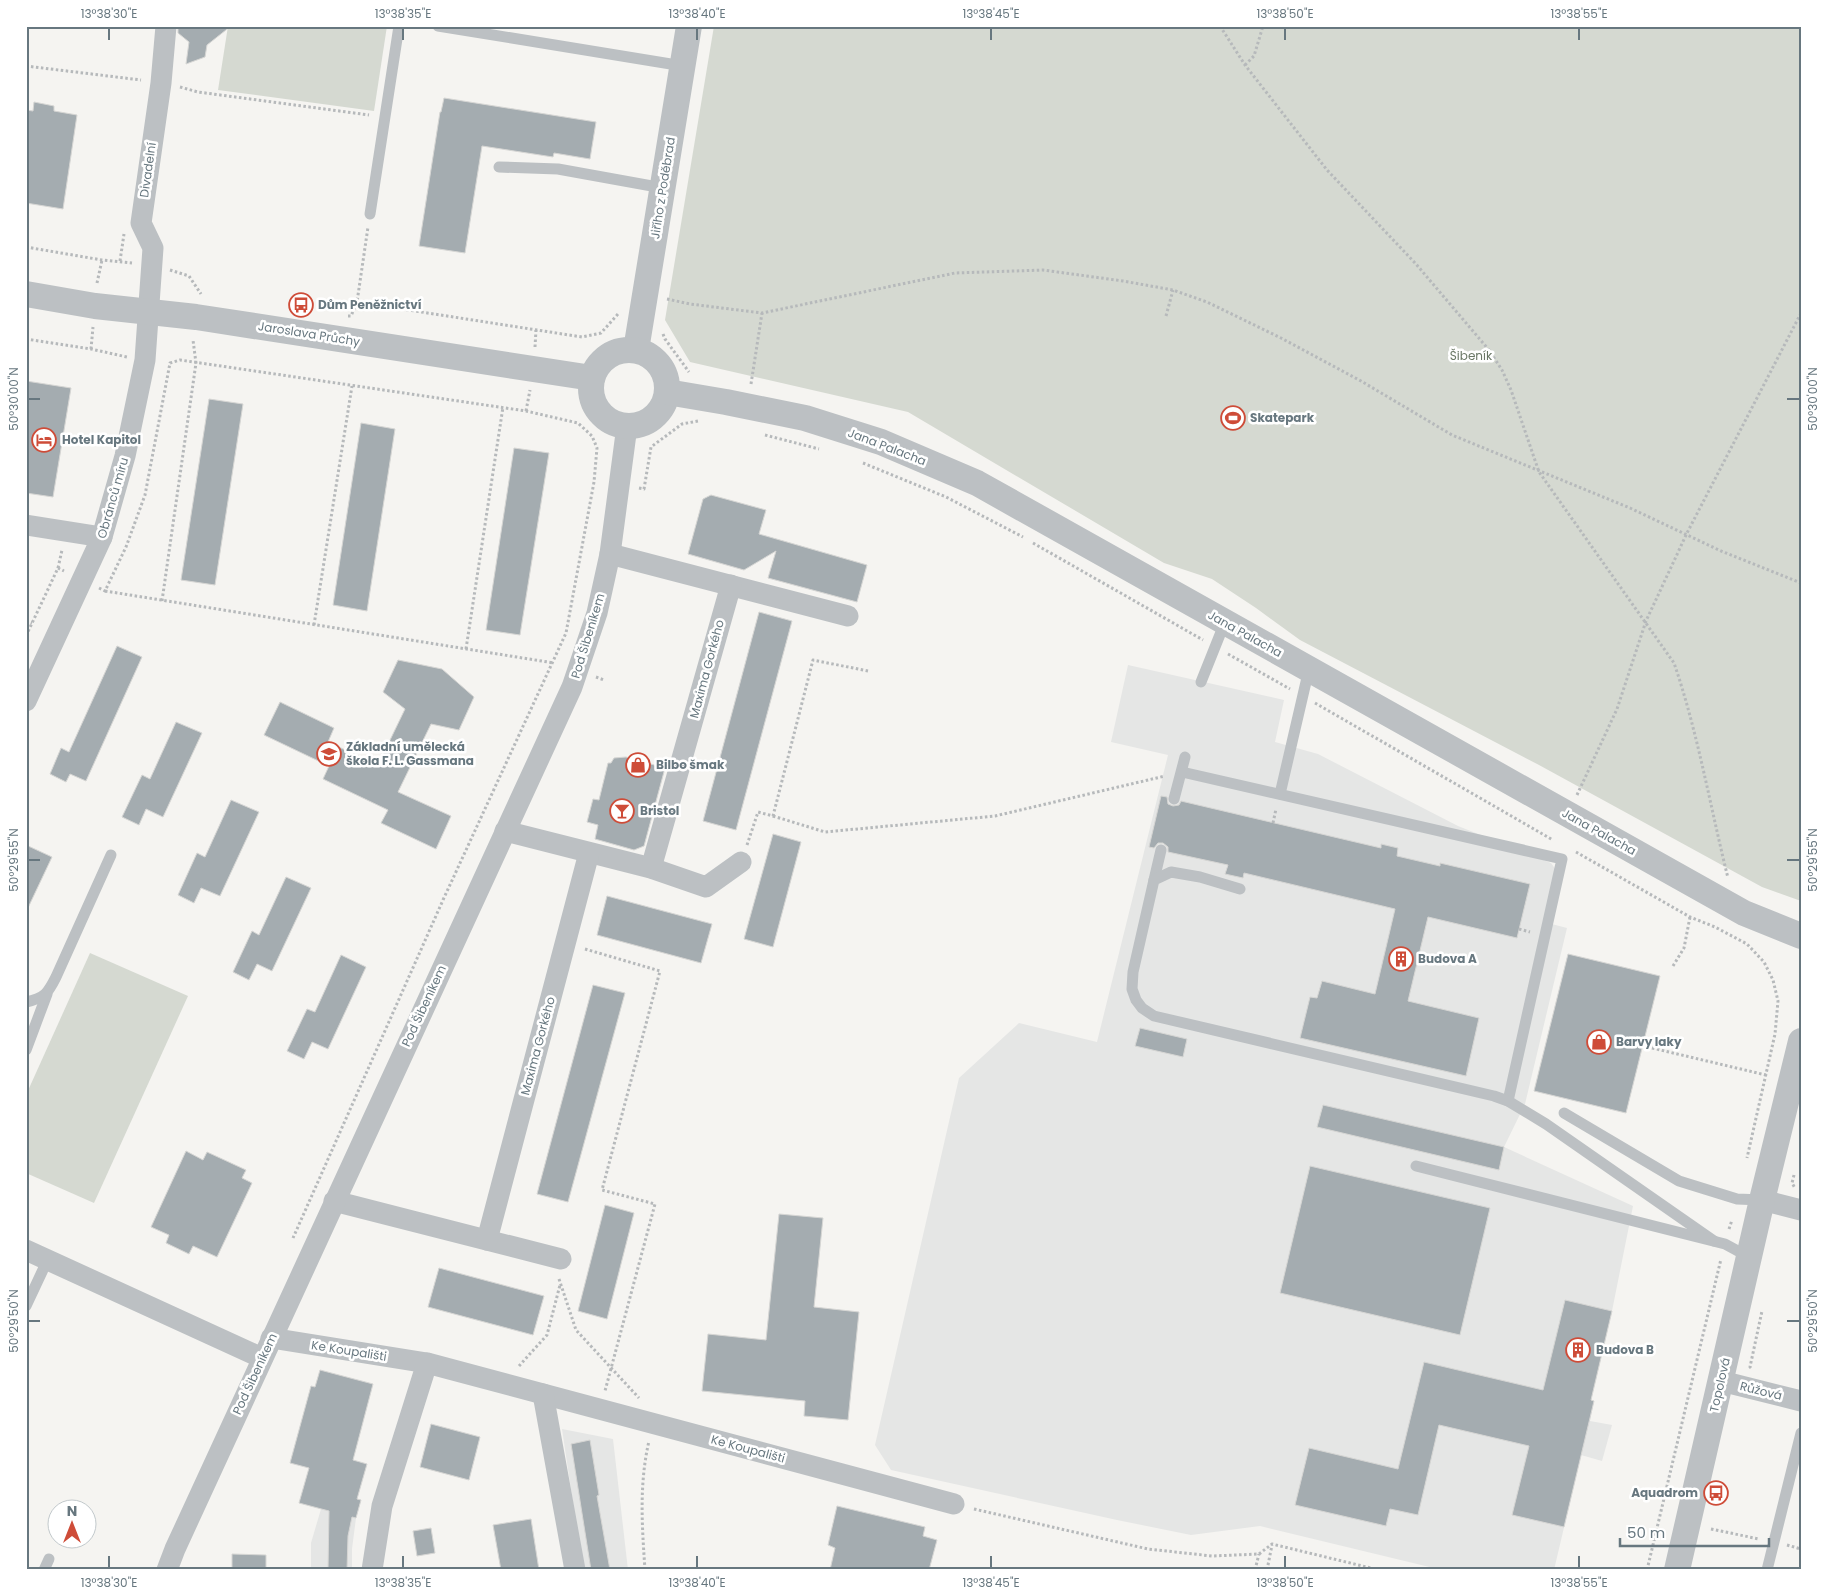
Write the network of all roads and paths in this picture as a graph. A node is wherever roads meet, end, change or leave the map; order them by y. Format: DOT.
graph roads {
  1 [pos="166,26"];
  2 [pos="399,26"];
  3 [pos="438,26"];
  4 [pos="689,26"];
  5 [pos="1220,26"];
  6 [pos="1263,26"];
  7 [pos="670,64"];
  8 [pos="1245,65"];
  9 [pos="26,66"];
  10 [pos="145,81"];
  11 [pos="172,86"];
  12 [pos="386,117"];
  13 [pos="499,166"];
  14 [pos="663,188"];
  15 [pos="370,214"];
  16 [pos="26,247"];
  17 [pos="102,260"];
  18 [pos="136,264"];
  19 [pos="168,270"];
  20 [pos="97,284"];
  21 [pos="1173,290"];
  22 [pos="26,294"];
  23 [pos="200,294"];
  24 [pos="654,298"];
  25 [pos="620,307"];
  26 [pos="149,311"];
  27 [pos="762,313"];
  28 [pos="1801,313"];
  29 [pos="1166,316"];
  30 [pos="93,324"];
  31 [pos="662,331"];
  32 [pos="193,337"];
  33 [pos="26,339"];
  34 [pos="91,349"];
  35 [pos="636,350"];
  36 [pos="130,358"];
  37 [pos="170,363"];
  38 [pos="196,363"];
  39 [pos="693,374"];
  40 [pos="592,378"];
  41 [pos="352,386"];
  42 [pos="750,388"];
  43 [pos="667,392"];
  44 [pos="503,407"];
  45 [pos="699,421"];
  46 [pos="627,426"];
  47 [pos="760,434"];
  48 [pos="826,450"];
  49 [pos="855,459"];
  50 [pos="1539,472"];
  51 [pos="594,482"];
  52 [pos="619,486"];
  53 [pos="26,525"];
  54 [pos="1686,533"];
  55 [pos="102,537"];
  56 [pos="610,554"];
  57 [pos="1801,583"];
  58 [pos="731,585"];
  59 [pos="105,591"];
  60 [pos="162,601"];
  61 [pos="848,616"];
  62 [pos="26,621"];
  63 [pos="1646,621"];
  64 [pos="1224,622"];
  65 [pos="32,623"];
  66 [pos="314,625"];
  67 [pos="1215,647"];
  68 [pos="466,650"];
  69 [pos="553,663"];
  70 [pos="560,665"];
  71 [pos="1309,669"];
  72 [pos="868,671"];
  73 [pos="1201,682"];
  74 [pos="1302,696"];
  75 [pos="26,701"];
  76 [pos="1185,757"];
  77 [pos="1182,772"];
  78 [pos="1165,776"];
  79 [pos="1280,794"];
  80 [pos="1174,799"];
  81 [pos="1574,802"];
  82 [pos="773,816"];
  83 [pos="505,831"];
  84 [pos="1559,843"];
  85 [pos="1568,848"];
  86 [pos="1161,850"];
  87 [pos="589,853"];
  88 [pos="111,855"];
  89 [pos="741,862"];
  90 [pos="651,868"];
  91 [pos="1154,880"];
  92 [pos="1730,887"];
  93 [pos="1240,889"];
  94 [pos="1690,917"];
  95 [pos="1801,936"];
  96 [pos="565,943"];
  97 [pos="1673,966"];
  98 [pos="47,994"];
  99 [pos="26,1002"];
  100 [pos="1801,1041"];
  101 [pos="1652,1048"];
  102 [pos="26,1050"];
  103 [pos="1766,1075"];
  104 [pos="1508,1101"];
  105 [pos="1564,1112"];
  106 [pos="1746,1163"];
  107 [pos="1416,1166"];
  108 [pos="1794,1173"];
  109 [pos="334,1200"];
  110 [pos="1762,1200"];
  111 [pos="1798,1200"];
  112 [pos="1732,1220"];
  113 [pos="486,1240"];
  114 [pos="1720,1243"];
  115 [pos="290,1246"];
  116 [pos="26,1250"];
  117 [pos="1749,1257"];
  118 [pos="556,1258"];
  119 [pos="48,1259"];
  120 [pos="561,1284"];
  121 [pos="26,1306"];
  122 [pos="1762,1310"];
  123 [pos="271,1338"];
  124 [pos="262,1358"];
  125 [pos="427,1364"];
  126 [pos="611,1368"];
  127 [pos="1755,1372"];
  128 [pos="1721,1381"];
  129 [pos="503,1383"];
  130 [pos="543,1394"];
  131 [pos="642,1401"];
  132 [pos="1801,1401"];
  133 [pos="600,1410"];
  134 [pos="653,1424"];
  135 [pos="1801,1433"];
  136 [pos="954,1504"];
  137 [pos="1711,1529"];
  138 [pos="1774,1542"];
  139 [pos="1272,1544"];
  140 [pos="1801,1549"];
  141 [pos="1259,1554"];
  142 [pos="167,1570"];
  143 [pos="372,1570"];
  144 [pos="575,1570"];
  145 [pos="645,1570"];
  146 [pos="1255,1570"];
  147 [pos="1267,1570"];
  148 [pos="1379,1570"];
  149 [pos="1647,1570"];
  150 [pos="1677,1570"];
  151 [pos="1767,1570"];
  1 -- 26 [label="street, Divadelní"];
  2 -- 12 [label="lane"];
  3 -- 7 [label="lane"];
  4 -- 7 [label="street, Jiřího z Poděbrad"];
  5 -- 8 [label="path"];
  6 -- 8 [label="path"];
  7 -- 14 [label="street, Jiřího z Poděbrad"];
  8 -- 50 [label="path"];
  9 -- 10 [label="path"];
  11 -- 12 [label="path"];
  12 -- 15 [label="lane"];
  13 -- 14 [label="lane"];
  14 -- 24 [label="street, Jiřího z Poděbrad"];
  15 -- 25 [label="path"];
  16 -- 17 [label="path"];
  17 -- 18 [label="path"];
  17 -- 20 [label="path"];
  19 -- 23 [label="path"];
  21 -- 27 [label="path"];
  21 -- 29 [label="path"];
  21 -- 50 [label="path"];
  22 -- 26 [label="street, Jaroslava Průchy"];
  24 -- 27 [label="path"];
  24 -- 35 [label="street, Jiřího z Poděbrad"];
  26 -- 40 [label="street, Jaroslava Průchy"];
  26 -- 55 [label="street, Obránců míru"];
  27 -- 42 [label="path"];
  28 -- 54 [label="path"];
  30 -- 34 [label="path"];
  31 -- 39 [label="path"];
  32 -- 38 [label="path"];
  33 -- 34 [label="path"];
  34 -- 36 [label="path"];
  35 -- 40 [label="street"];
  35 -- 43 [label="street"];
  37 -- 38 [label="path"];
  38 -- 41 [label="path"];
  38 -- 60 [label="path"];
  40 -- 46 [label="street"];
  41 -- 44 [label="path"];
  41 -- 66 [label="path"];
  43 -- 46 [label="street"];
  43 -- 64 [label="street, Jana Palacha"];
  44 -- 51 [label="path"];
  44 -- 68 [label="path"];
  45 -- 52 [label="path"];
  46 -- 52 [label="street, Pod Šibeníkem"];
  47 -- 48 [label="path"];
  49 -- 67 [label="path"];
  50 -- 54 [label="path"];
  50 -- 63 [label="path"];
  51 -- 52 [label="path"];
  51 -- 69 [label="path"];
  52 -- 56 [label="street, Pod Šibeníkem"];
  53 -- 55 [label="street"];
  54 -- 57 [label="path"];
  54 -- 63 [label="path"];
  55 -- 75 [label="street, Obránců míru"];
  56 -- 58 [label="street"];
  56 -- 83 [label="street, Pod Šibeníkem"];
  58 -- 61 [label="street"];
  58 -- 90 [label="street, Maxima Gorkého"];
  59 -- 60 [label="path"];
  60 -- 66 [label="path"];
  62 -- 65 [label="path"];
  63 -- 81 [label="path"];
  63 -- 92 [label="path"];
  64 -- 67 [label="lane"];
  64 -- 71 [label="street, Jana Palacha"];
  66 -- 68 [label="path"];
  67 -- 73 [label="lane"];
  67 -- 74 [label="path"];
  68 -- 69 [label="path"];
  69 -- 70 [label="path"];
  69 -- 115 [label="path"];
  71 -- 74 [label="lane"];
  71 -- 95 [label="street, Jana Palacha"];
  72 -- 82 [label="path"];
  74 -- 79 [label="lane"];
  74 -- 84 [label="path"];
  76 -- 77 [label="lane"];
  77 -- 79 [label="lane"];
  77 -- 80 [label="lane"];
  78 -- 82 [label="path"];
  79 -- 104 [label="lane"];
  82 -- 89 [label="path"];
  83 -- 87 [label="street"];
  83 -- 109 [label="street, Pod Šibeníkem"];
  85 -- 94 [label="path"];
  86 -- 91 [label="lane"];
  87 -- 90 [label="street"];
  87 -- 96 [label="street, Maxima Gorkého"];
  88 -- 98 [label="lane"];
  89 -- 90 [label="street"];
  91 -- 93 [label="lane"];
  91 -- 104 [label="lane"];
  94 -- 97 [label="path"];
  94 -- 103 [label="path"];
  96 -- 113 [label="street, Maxima Gorkého"];
  96 -- 126 [label="path"];
  98 -- 99 [label="lane"];
  98 -- 102 [label="lane"];
  100 -- 110 [label="street, Topolová"];
  101 -- 103 [label="path"];
  103 -- 106 [label="path"];
  104 -- 114 [label="lane"];
  105 -- 110 [label="lane"];
  107 -- 114 [label="lane"];
  108 -- 111 [label="path"];
  109 -- 113 [label="street"];
  109 -- 123 [label="street, Pod Šibeníkem"];
  110 -- 111 [label="street"];
  110 -- 117 [label="street, Topolová"];
  112 -- 114 [label="path"];
  113 -- 118 [label="street"];
  114 -- 117 [label="lane"];
  114 -- 149 [label="path"];
  116 -- 119 [label="street"];
  117 -- 128 [label="street, Topolová"];
  118 -- 120 [label="path"];
  119 -- 121 [label="lane"];
  119 -- 124 [label="street"];
  120 -- 126 [label="path"];
  120 -- 129 [label="path"];
  122 -- 127 [label="path"];
  123 -- 124 [label="street, Pod Šibeníkem"];
  123 -- 125 [label="street, Ke Koupališti"];
  124 -- 142 [label="street, Pod Šibeníkem"];
  125 -- 129 [label="street, Ke Koupališti"];
  125 -- 143 [label="street"];
  126 -- 131 [label="path"];
  126 -- 133 [label="path"];
  128 -- 132 [label="street, Růžová"];
  128 -- 150 [label="street, Topolová"];
  129 -- 130 [label="street, Ke Koupališti"];
  130 -- 133 [label="street, Ke Koupališti"];
  130 -- 144 [label="street"];
  133 -- 134 [label="street, Ke Koupališti"];
  134 -- 136 [label="street, Ke Koupališti"];
  134 -- 145 [label="path"];
  135 -- 138 [label="lane"];
  136 -- 141 [label="path"];
  137 -- 138 [label="path"];
  138 -- 140 [label="path"];
  138 -- 151 [label="lane"];
  139 -- 141 [label="path"];
  139 -- 147 [label="path"];
  139 -- 148 [label="path"];
  141 -- 146 [label="path"];
}
